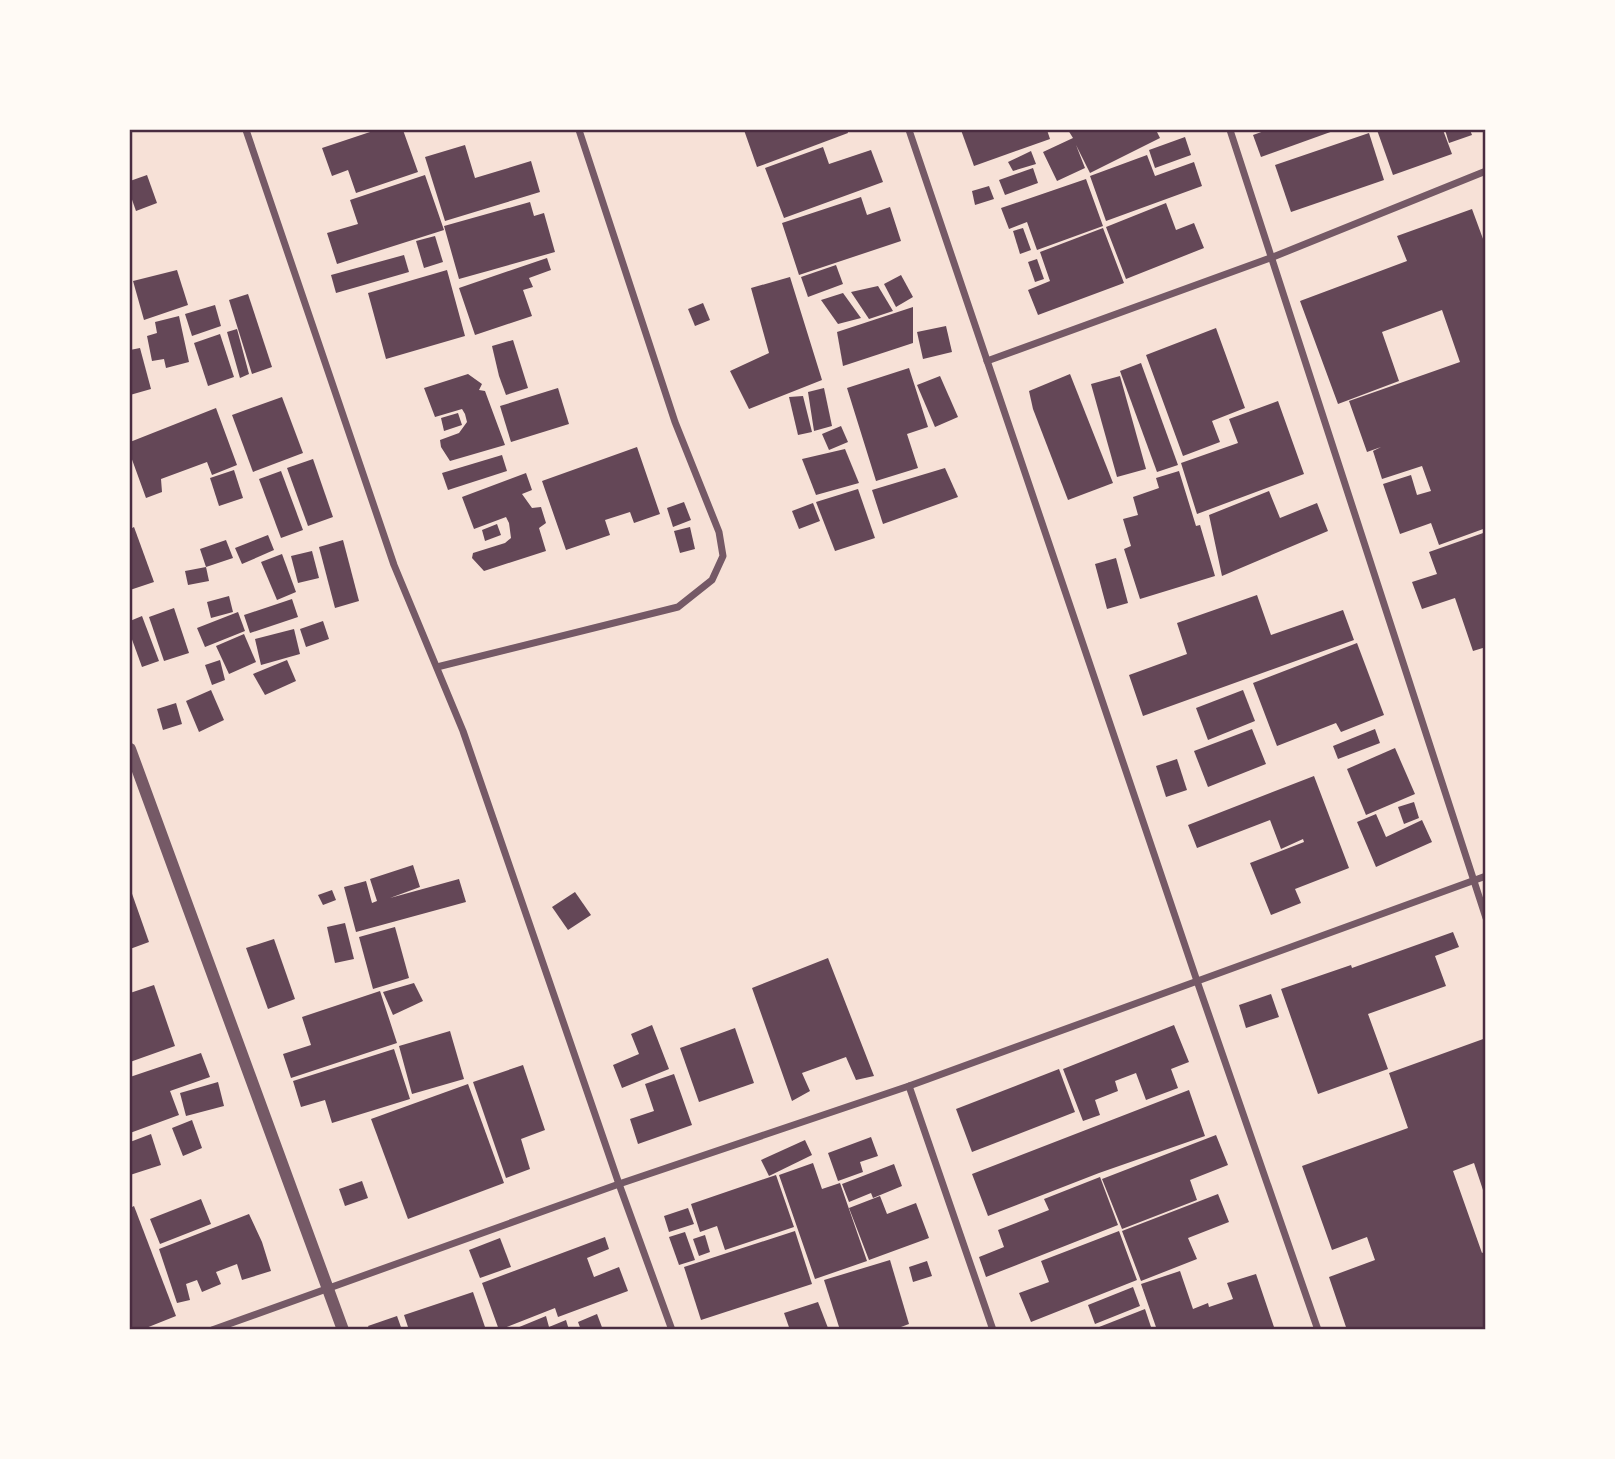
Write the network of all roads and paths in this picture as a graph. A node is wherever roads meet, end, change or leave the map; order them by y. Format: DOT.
graph roads {
  1 [pos="246,130"];
  2 [pos="579,130"];
  3 [pos="909,130"];
  4 [pos="1230,130"];
  5 [pos="1486,170"];
  6 [pos="1273,257"];
  7 [pos="987,360"];
  8 [pos="437,667"];
  9 [pos="130,749"];
  10 [pos="1486,876"];
  11 [pos="1472,881"];
  12 [pos="1486,918"];
  13 [pos="1197,981"];
  14 [pos="909,1086"];
  15 [pos="619,1184"];
  16 [pos="327,1287"];
  17 [pos="212,1329"];
  18 [pos="342,1329"];
  19 [pos="672,1329"];
  20 [pos="993,1329"];
  21 [pos="1318,1329"];
  1 -- 8 [label="street"];
  2 -- 8 [label="street"];
  3 -- 7 [label="street"];
  4 -- 6 [label="street"];
  5 -- 6 [label="street"];
  6 -- 7 [label="street"];
  6 -- 11 [label="street"];
  7 -- 13 [label="street"];
  8 -- 15 [label="street"];
  9 -- 16 [label="street"];
  10 -- 11 [label="street"];
  11 -- 12 [label="street"];
  11 -- 13 [label="street"];
  13 -- 14 [label="street"];
  13 -- 21 [label="street"];
  14 -- 15 [label="street"];
  14 -- 20 [label="street"];
  15 -- 16 [label="street"];
  15 -- 19 [label="street"];
  16 -- 17 [label="street"];
  16 -- 18 [label="street"];
}
